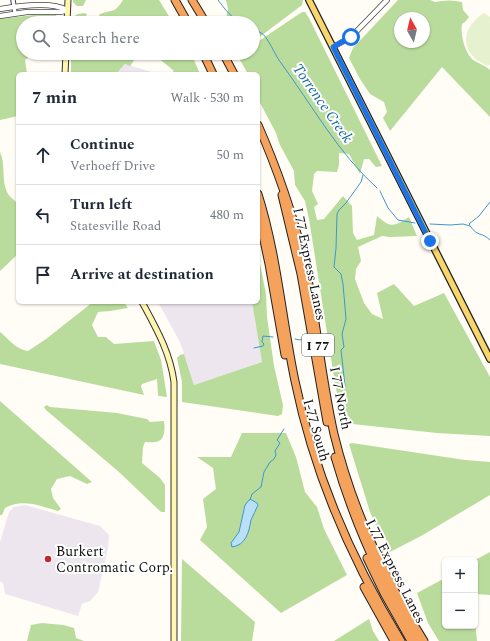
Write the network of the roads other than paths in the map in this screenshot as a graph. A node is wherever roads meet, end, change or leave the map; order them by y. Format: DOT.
graph roads {
  1 [pos="13,0"];
  2 [pos="68,0"];
  3 [pos="175,0"];
  4 [pos="192,0"];
  5 [pos="309,0"];
  6 [pos="387,0"];
  7 [pos="14,7"];
  8 [pos="0,9"];
  9 [pos="67,10"];
  10 [pos="15,13"];
  11 [pos="0,16"];
  12 [pos="67,16"];
  13 [pos="184,16"];
  14 [pos="202,16"];
  15 [pos="333,47"];
  16 [pos="66,60"];
  17 [pos="206,60"];
  18 [pos="227,60"];
  19 [pos="65,72"];
  20 [pos="212,72"];
  21 [pos="233,72"];
  22 [pos="260,130"];
  23 [pos="273,162"];
  24 [pos="260,202"];
  25 [pos="260,221"];
  26 [pos="143,304"];
  27 [pos="490,359"];
  28 [pos="348,499"];
  29 [pos="333,508"];
  30 [pos="174,641"];
  31 [pos="394,641"];
  32 [pos="401,641"];
  33 [pos="407,641"];
  34 [pos="411,641"];
  35 [pos="417,641"];
  36 [pos="424,641"];
  1 -- 7 [label="street"];
  2 -- 9 [label="main road"];
  3 -- 13 [label="highway"];
  4 -- 14 [label="highway"];
  5 -- 15 [label="main road"];
  6 -- 15 [label="street"];
  7 -- 8 [label="street"];
  7 -- 9 [label="street"];
  7 -- 10 [label="street"];
  9 -- 10 [label="street"];
  9 -- 12 [label="main road"];
  10 -- 11 [label="street"];
  15 -- 27 [label="main road"];
  16 -- 19 [label="main road"];
  17 -- 20 [label="highway"];
  18 -- 21 [label="highway"];
  22 -- 23 [label="highway, I 77 North / I 77"];
  23 -- 28 [label="highway, I 77 Express Lanes / I 77"];
  23 -- 36 [label="highway, I 77 North / I 77"];
  24 -- 29 [label="highway, I 77 Express Lanes / I 77"];
  25 -- 31 [label="highway, I-77 South / I 77"];
  26 -- 30 [label="main road"];
  28 -- 34 [label="highway"];
  28 -- 35 [label="highway, I 77 Express Lanes / I 77"];
  29 -- 32 [label="highway, I 77 Express Lanes / I 77"];
  29 -- 33 [label="highway"];
}
